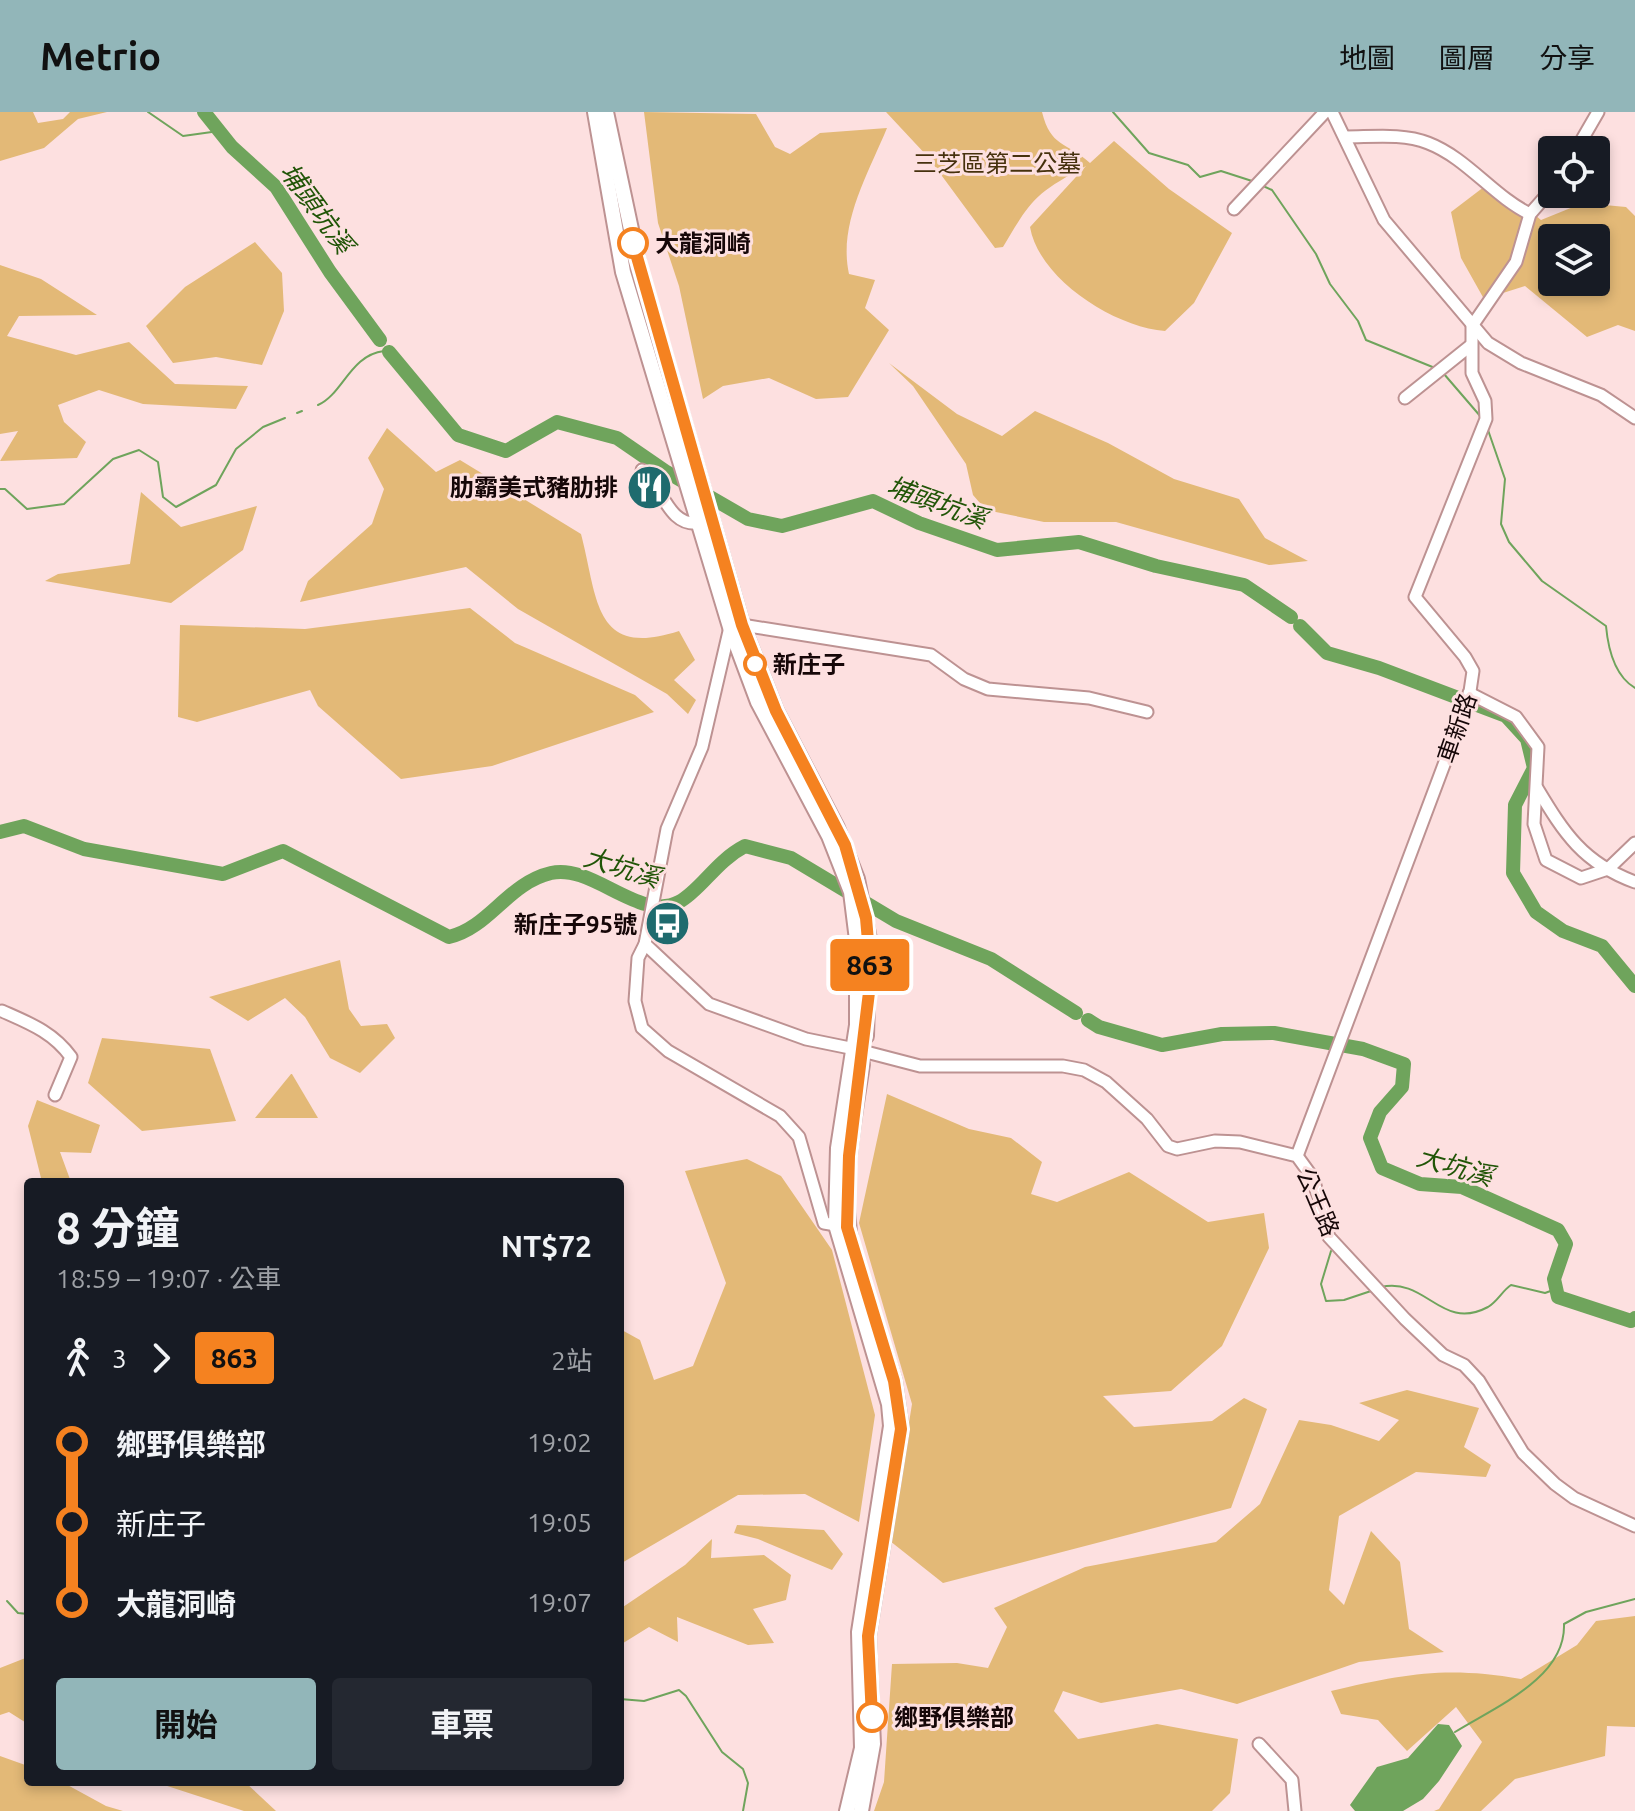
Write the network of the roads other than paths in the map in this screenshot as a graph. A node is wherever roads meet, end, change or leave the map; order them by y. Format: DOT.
graph roads {
  1 [pos="595,112"];
  2 [pos="606,112"];
  3 [pos="1325,112"];
  4 [pos="1332,112"];
  5 [pos="1598,112"];
  6 [pos="1584,136"];
  7 [pos="1346,137"];
  8 [pos="1538,205"];
  9 [pos="1234,209"];
  10 [pos="1530,214"];
  11 [pos="1472,326"];
  12 [pos="1470,346"];
  13 [pos="1405,398"];
  14 [pos="1635,418"];
  15 [pos="642,470"];
  16 [pos="698,518"];
  17 [pos="736,626"];
  18 [pos="1469,696"];
  19 [pos="1147,712"];
  20 [pos="1537,788"];
  21 [pos="1635,843"];
  22 [pos="1608,869"];
  23 [pos="1635,882"];
  24 [pos="645,944"];
  25 [pos="2,1011"];
  26 [pos="859,1050"];
  27 [pos="55,1095"];
  28 [pos="1297,1156"];
  29 [pos="842,1226"];
  30 [pos="1635,1526"];
  31 [pos="1259,1744"];
  32 [pos="847,1811"];
  33 [pos="861,1811"];
  34 [pos="1295,1811"];
  1 -- 16 [label="main road"];
  2 -- 17 [label="main road"];
  3 -- 9 [label="street"];
  4 -- 7 [label="street"];
  5 -- 6 [label="street"];
  7 -- 10 [label="street"];
  7 -- 11 [label="street"];
  8 -- 10 [label="street, 車新路"];
  10 -- 11 [label="street, 車新路"];
  11 -- 12 [label="street, 車新路"];
  11 -- 14 [label="street"];
  12 -- 13 [label="street"];
  12 -- 18 [label="street, 車新路"];
  15 -- 16 [label="street"];
  16 -- 17 [label="main road"];
  17 -- 19 [label="street"];
  17 -- 24 [label="street"];
  17 -- 26 [label="main road"];
  18 -- 20 [label="street"];
  18 -- 28 [label="street, 車新路"];
  20 -- 22 [label="street"];
  20 -- 22 [label="street"];
  21 -- 22 [label="street"];
  22 -- 23 [label="street"];
  24 -- 26 [label="street, 公王路"];
  24 -- 29 [label="street"];
  25 -- 27 [label="street"];
  26 -- 28 [label="street, 公王路"];
  26 -- 29 [label="main road"];
  28 -- 30 [label="street, 公王路"];
  29 -- 32 [label="main road"];
  29 -- 33 [label="main road"];
  31 -- 34 [label="street"];
}
